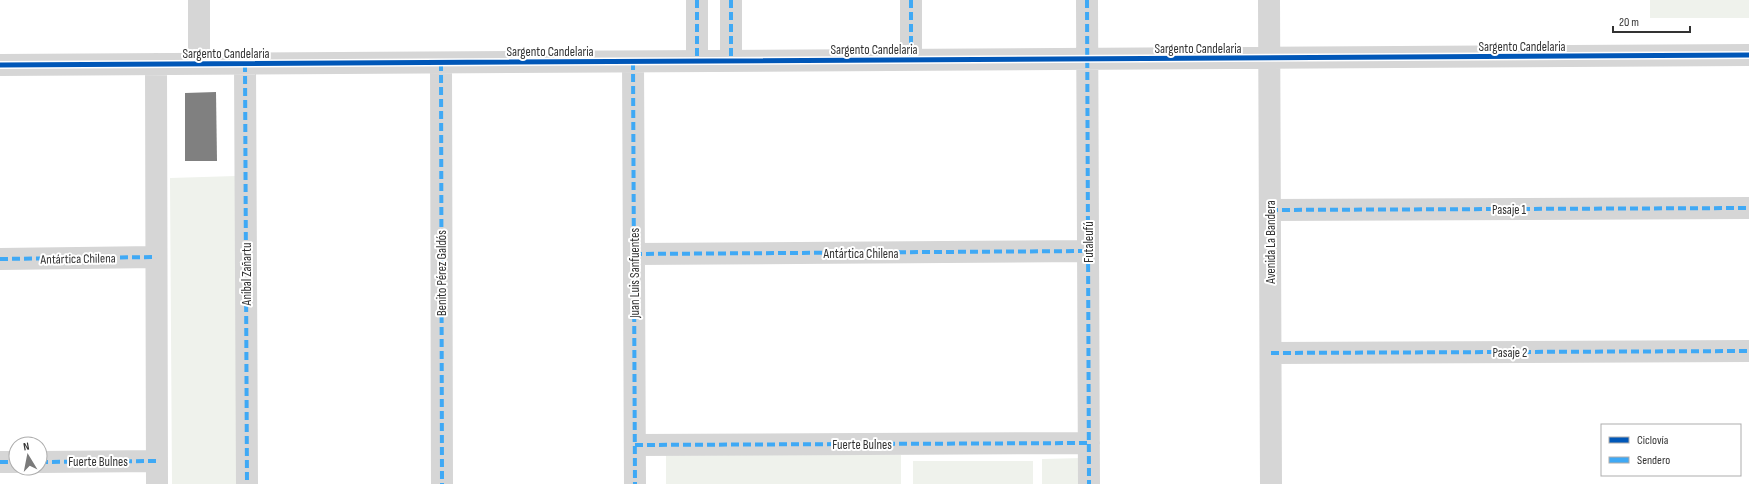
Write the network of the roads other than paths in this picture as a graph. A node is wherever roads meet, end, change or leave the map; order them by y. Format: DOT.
graph roads {
  1 [pos="199,0"];
  2 [pos="697,0"];
  3 [pos="731,0"];
  4 [pos="911,0"];
  5 [pos="1087,0"];
  6 [pos="1269,0"];
  7 [pos="1749,55"];
  8 [pos="1269,58"];
  9 [pos="1087,59"];
  10 [pos="911,60"];
  11 [pos="697,61"];
  12 [pos="732,61"];
  13 [pos="634,62"];
  14 [pos="441,63"];
  15 [pos="156,64"];
  16 [pos="199,64"];
  17 [pos="245,64"];
  18 [pos="0,65"];
  19 [pos="1749,208"];
  20 [pos="1270,210"];
  21 [pos="1088,251"];
  22 [pos="634,254"];
  23 [pos="156,257"];
  24 [pos="0,258"];
  25 [pos="1749,351"];
  26 [pos="1271,353"];
  27 [pos="1089,443"];
  28 [pos="635,445"];
  29 [pos="157,461"];
  30 [pos="48,462"];
  31 [pos="157,484"];
  32 [pos="247,484"];
  33 [pos="442,484"];
  34 [pos="635,484"];
  35 [pos="1089,484"];
  36 [pos="1271,484"];
  1 -- 16 [label="street"];
  2 -- 11 [label="street"];
  3 -- 12 [label="street"];
  4 -- 10 [label="street"];
  5 -- 9 [label="street, Futaleufú"];
  6 -- 8 [label="street, Avenida La Bandera"];
  7 -- 8 [label="street, Sargento Candelaria"];
  8 -- 9 [label="street, Sargento Candelaria"];
  8 -- 20 [label="street, Avenida La Bandera"];
  9 -- 10 [label="street, Sargento Candelaria"];
  9 -- 21 [label="street, Futaleufú"];
  10 -- 12 [label="street, Sargento Candelaria"];
  11 -- 12 [label="street, Sargento Candelaria"];
  11 -- 13 [label="street, Sargento Candelaria"];
  13 -- 14 [label="street, Sargento Candelaria"];
  13 -- 22 [label="street, Juan Luis Sanfuentes"];
  14 -- 17 [label="street, Sargento Candelaria"];
  14 -- 33 [label="street, Benito Pérez Galdós"];
  15 -- 16 [label="street, Sargento Candelaria"];
  15 -- 18 [label="street, Sargento Candelaria"];
  15 -- 23 [label="street"];
  16 -- 17 [label="street, Sargento Candelaria"];
  17 -- 32 [label="street, Aníbal Zañartu"];
  19 -- 20 [label="street, Pasaje 1"];
  20 -- 26 [label="street, Avenida La Bandera"];
  21 -- 22 [label="street, Antártica Chilena"];
  21 -- 27 [label="street, Futaleufú"];
  22 -- 28 [label="street, Juan Luis Sanfuentes"];
  23 -- 24 [label="street, Antártica Chilena"];
  23 -- 29 [label="street"];
  25 -- 26 [label="street, Pasaje 2"];
  26 -- 36 [label="street, Avenida La Bandera"];
  27 -- 28 [label="street, Fuerte Bulnes"];
  27 -- 35 [label="street, Futaleufú"];
  28 -- 34 [label="street, Juan Luis Sanfuentes"];
  29 -- 30 [label="street, Fuerte Bulnes"];
  29 -- 31 [label="street"];
}
